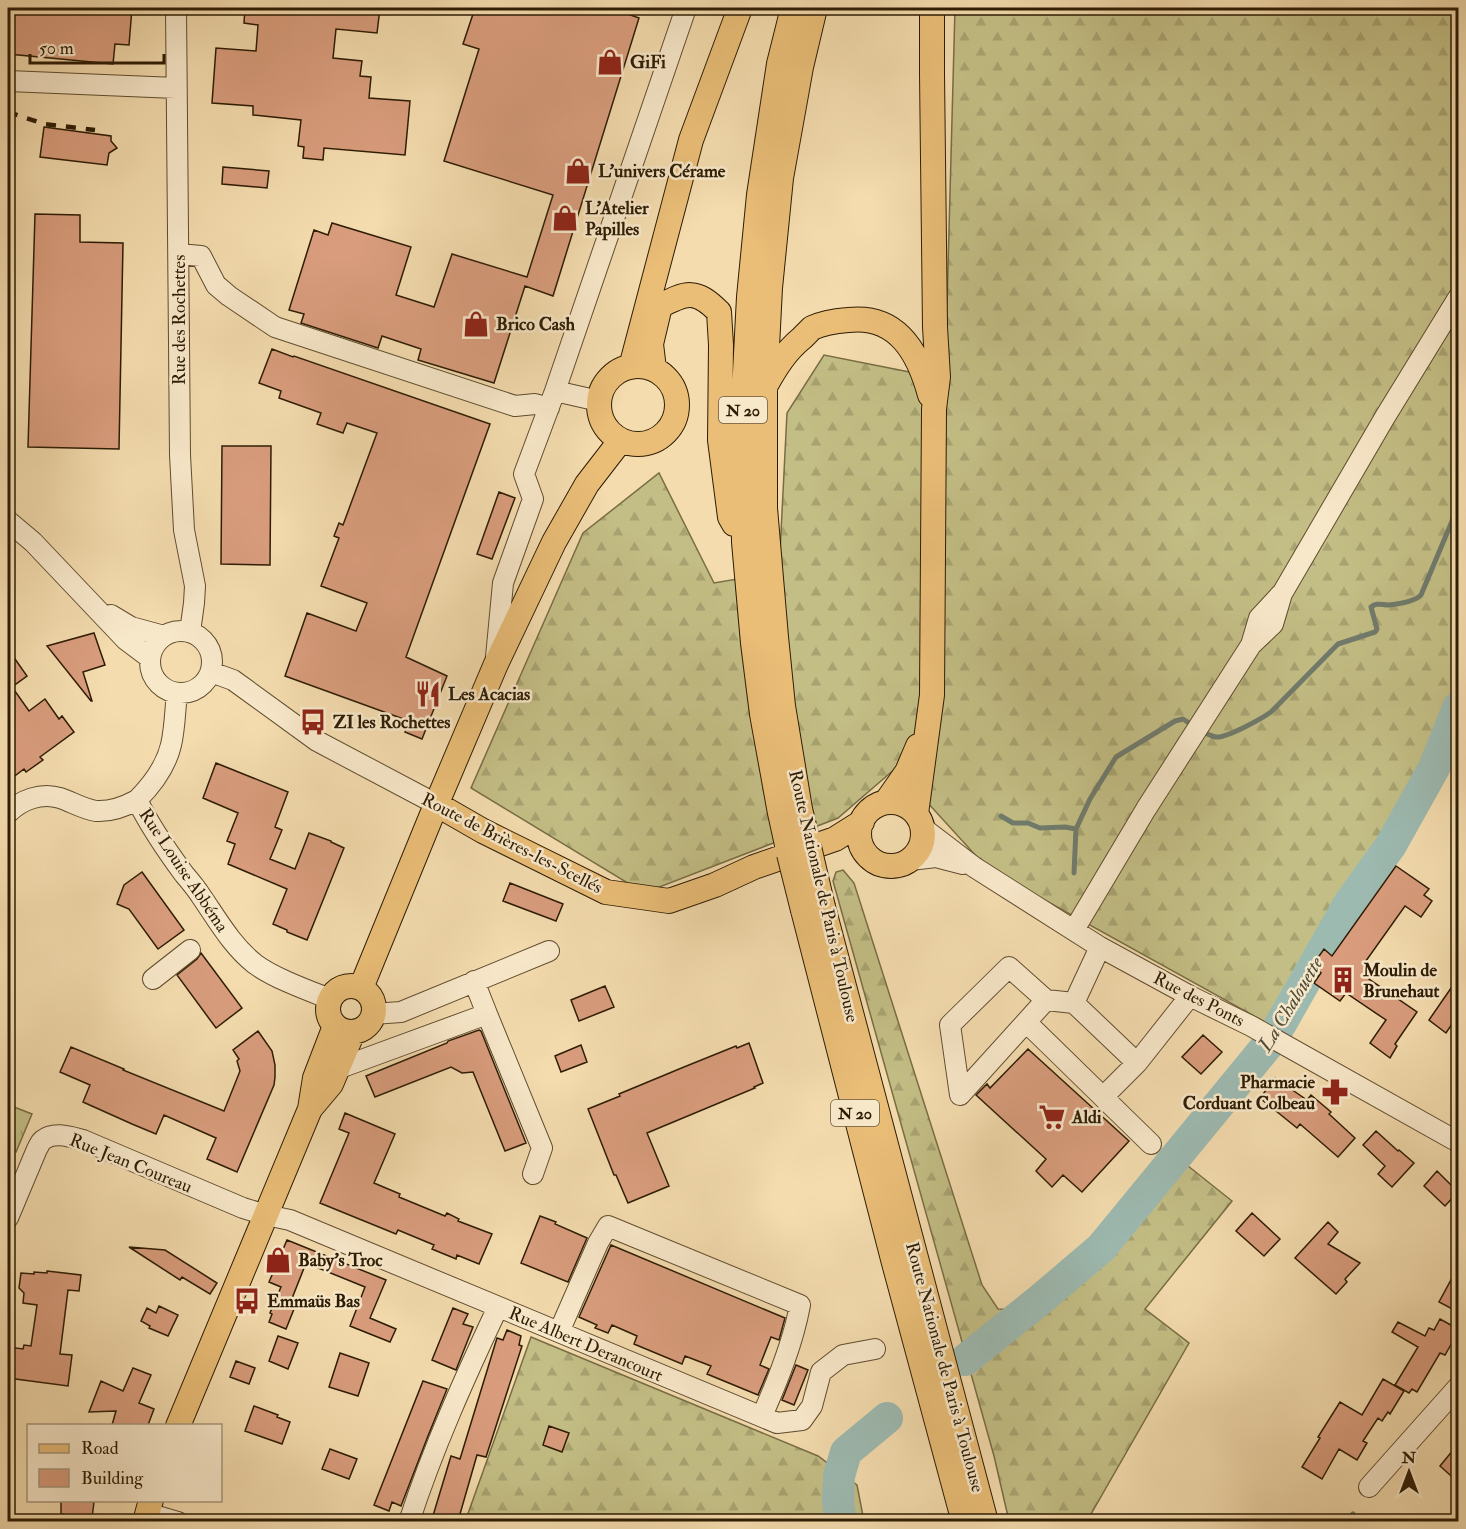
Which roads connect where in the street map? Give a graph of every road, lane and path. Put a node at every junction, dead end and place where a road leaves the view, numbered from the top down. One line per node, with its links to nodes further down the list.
1 (176, 8): 8 (street, Rue des Rochettes)
2 (686, 8): 14 (street)
3 (740, 8): 11 (main road)
4 (793, 8): 19 (main road, Route Nationale de Paris à Toulouse / N 20)
5 (815, 8): 13 (main road, Route Nationale de Paris à Toulouse / N 20)
6 (932, 8): 16 (main road)
7 (8, 81): 8 (street)
8 (176, 88): 9 (street, Rue des Rochettes)
9 (178, 254): 14 (street); 21 (street, Rue des Rochettes)
10 (1458, 298): 40 (street)
11 (631, 367): 12 (main road); 15 (main road)
12 (654, 369): 17 (main road); 19 (main road)
13 (765, 386): 16 (main road); 31 (main road, Route Nationale de Paris à Toulouse / N 20)
14 (552, 400): 15 (street); 24 (street)
15 (599, 401): 17 (main road)
16 (934, 409): 27 (main road)
17 (621, 440): 24 (main road)
18 (8, 521): 20 (street)
19 (744, 542): 31 (main road, Route Nationale de Paris à Toulouse / N 20)
20 (91, 602): 22 (street); 23 (street)
21 (190, 632): 22 (street); 25 (street)
22 (164, 636): 23 (street)
23 (150, 658): 26 (street)
24 (496, 664): 30 (main road)
25 (211, 672): 26 (street); 30 (street, Route de Brières-les-Scellés)
26 (177, 693): 28 (street, Rue Louise Abbéma)
27 (928, 721): 29 (main road); 33 (main road)
28 (137, 800): 32 (street); 48 (street, Rue Louise Abbéma)
29 (886, 802): 33 (main road); 34 (main road)
30 (436, 804): 35 (main road, Route de Brières-les-Scellés); 46 (main road)
31 (790, 811): 39 (main road, Route Nationale de Paris à Toulouse / N 20, bridge)
32 (8, 813)
33 (920, 821): 37 (main road); 38 (street, Rue des Ponts)
34 (862, 822): 35 (main road, Route de Brières-les-Scellés); 36 (main road)
35 (835, 839): 36 (main road)
36 (864, 849): 37 (main road)
37 (910, 860): 38 (street, Rue des Ponts)
38 (974, 867): 40 (street, Rue des Ponts)
39 (813, 908): 74 (main road, Route Nationale de Paris à Toulouse / N 20); 75 (main road, Route Nationale de Paris à Toulouse / N 20)
40 (1074, 930): 41 (street, Rue des Ponts)
41 (1100, 947): 47 (street, Rue des Ponts); 50 (street)
42 (190, 950): 44 (street)
43 (549, 951): 45 (street)
44 (153, 979)
45 (474, 981): 51 (street); 52 (street)
46 (361, 988): 48 (main road); 51 (main road)
47 (1190, 996): 55 (street); 59 (street, Rue des Ponts)
48 (330, 999): 54 (main road)
49 (1046, 1000): 50 (street); 53 (street); 53 (street)
50 (1074, 1003): 55 (street)
51 (373, 1014): 54 (main road)
52 (487, 1014): 56 (street); 61 (street)
53 (1026, 1022): 57 (street)
54 (344, 1029): 56 (main road); 58 (main road)
55 (1137, 1063): 57 (street)
56 (337, 1069): 58 (main road)
57 (1103, 1097): 60 (street)
58 (310, 1108): 62 (main road)
59 (1458, 1142)
60 (1151, 1144)
61 (533, 1174)
62 (266, 1215): 63 (street, Rue Jean Coureau); 64 (street, Rue Albert Derancourt); 69 (main road)
63 (8, 1218)
64 (498, 1307): 65 (street, Rue Albert Derancourt); 73 (street)
65 (559, 1332): 68 (street, Rue Albert Derancourt); 68 (street)
66 (875, 1349): 68 (street, Rue Albert Derancourt)
67 (1458, 1387): 70 (street)
68 (762, 1416)
69 (178, 1424)
70 (1369, 1487)
71 (148, 1512): 72 (street)
72 (178, 1521)
73 (409, 1521)
74 (964, 1521)
75 (986, 1521)

